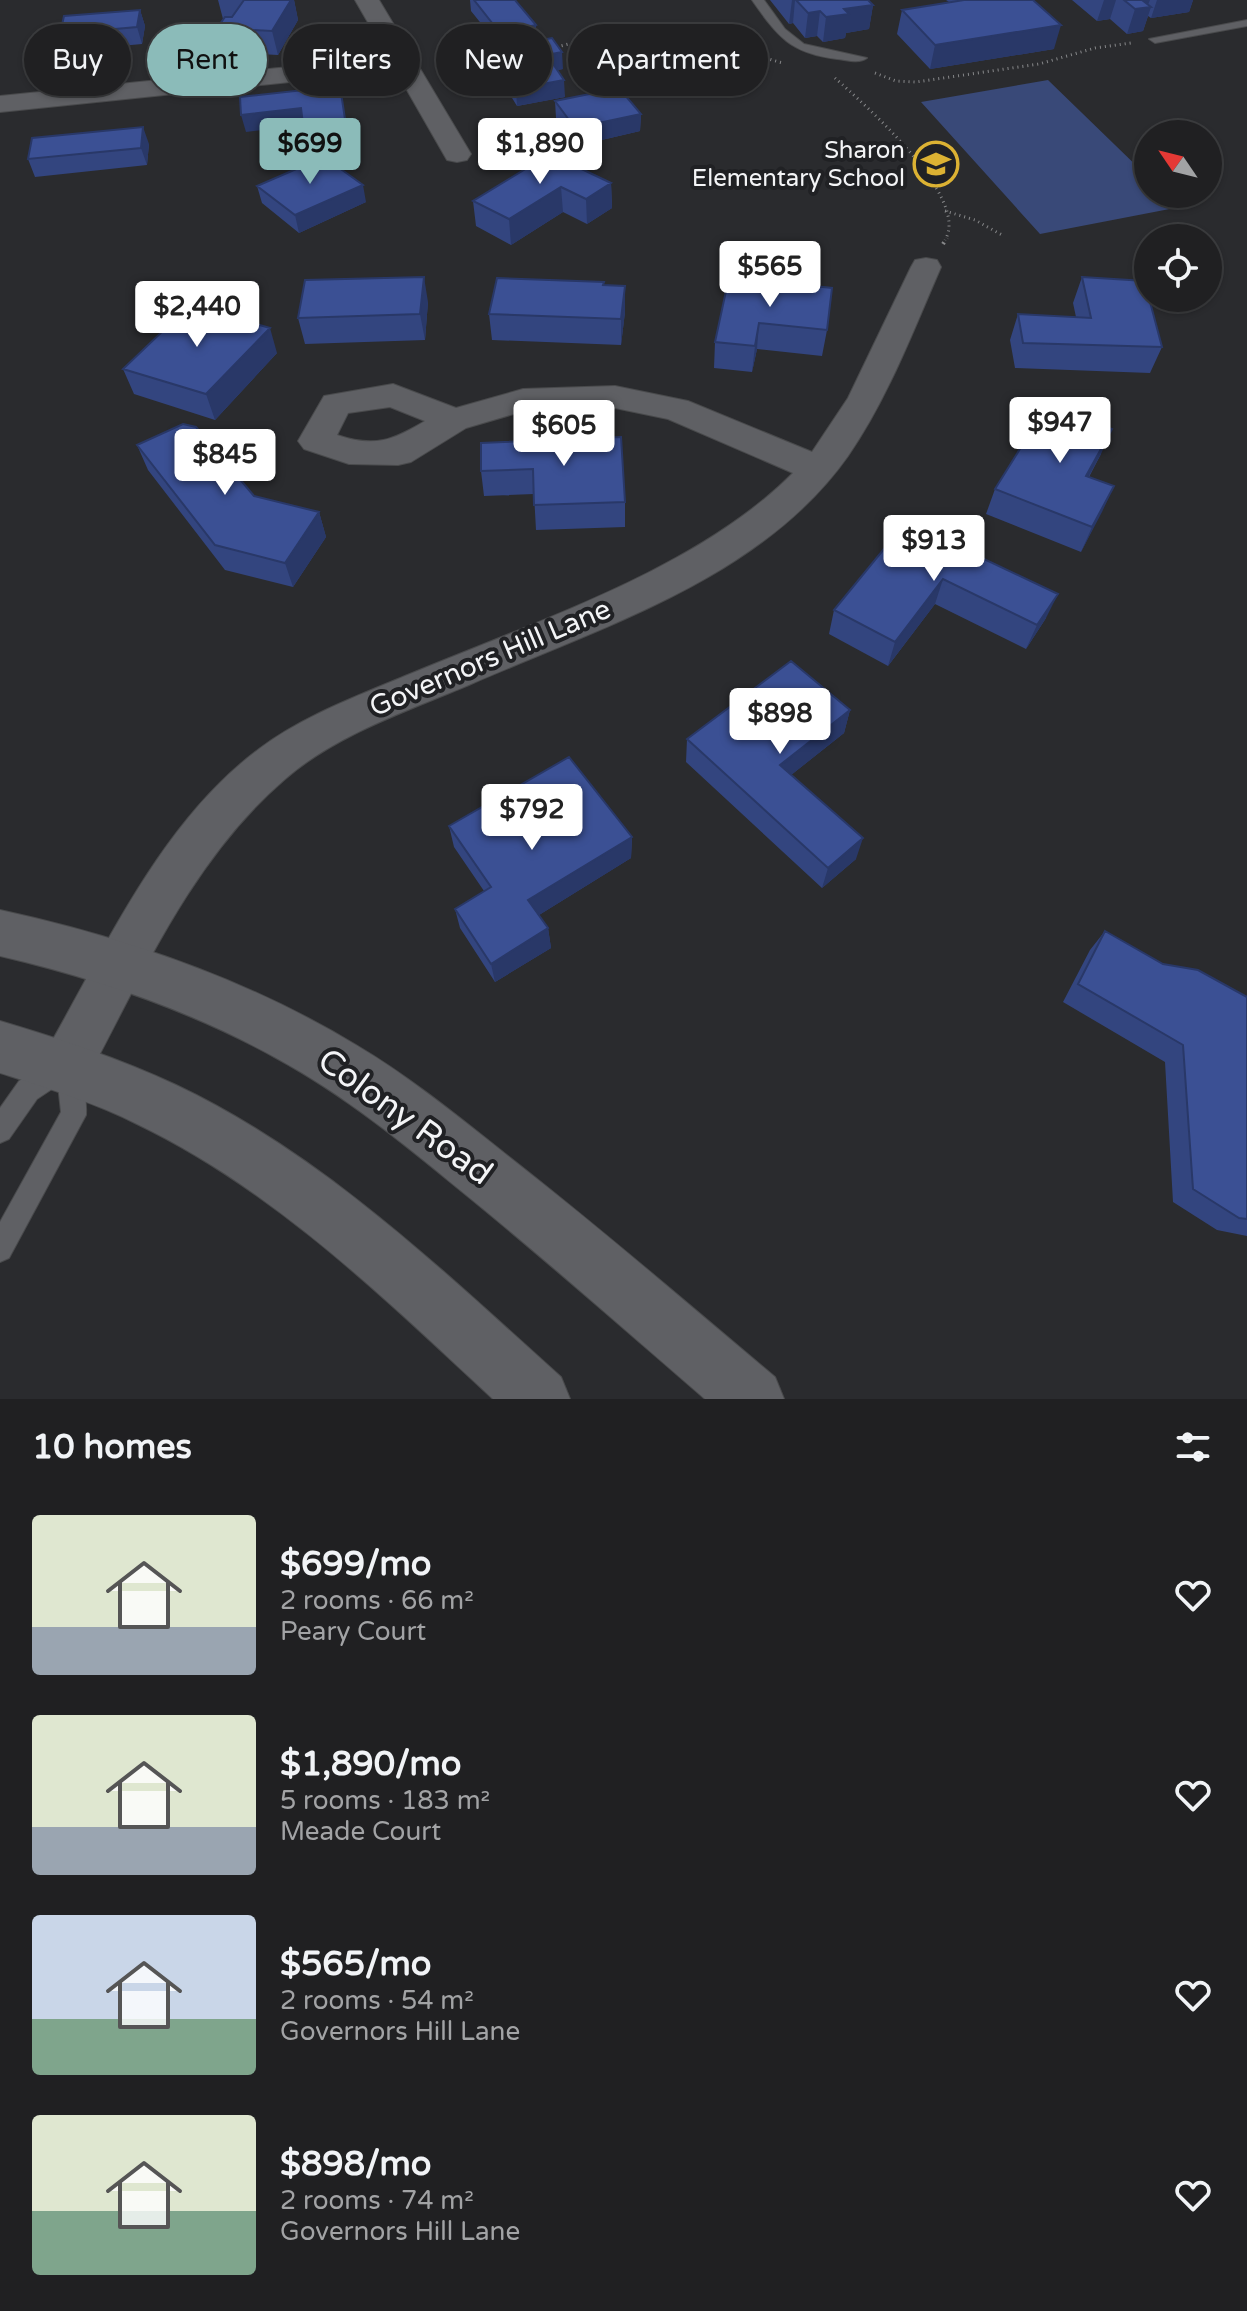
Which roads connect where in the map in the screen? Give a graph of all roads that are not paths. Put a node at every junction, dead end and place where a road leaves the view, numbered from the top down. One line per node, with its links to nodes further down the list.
1 (367, 0): 4 (street)
2 (758, 0): 6 (lane)
3 (1247, 23): 5 (lane)
4 (381, 24)
5 (1155, 39)
6 (861, 58)
7 (283, 79): 9 (street)
8 (420, 90): 10 (street)
9 (0, 104)
10 (457, 154)
11 (926, 267): 13 (street, Governors Hill Lane)
12 (454, 420): 13 (street)
13 (818, 469): 15 (street, Governors Hill Lane)
14 (0, 933): 15 (main road, Colony Road)
15 (123, 967): 17 (street, Governors Hill Lane); 21 (main road, Colony Road)
16 (0, 1047): 17 (main road)
17 (66, 1066): 18 (lane); 19 (lane); 20 (main road)
18 (0, 1130)
19 (0, 1249)
20 (539, 1399)
21 (753, 1399)

